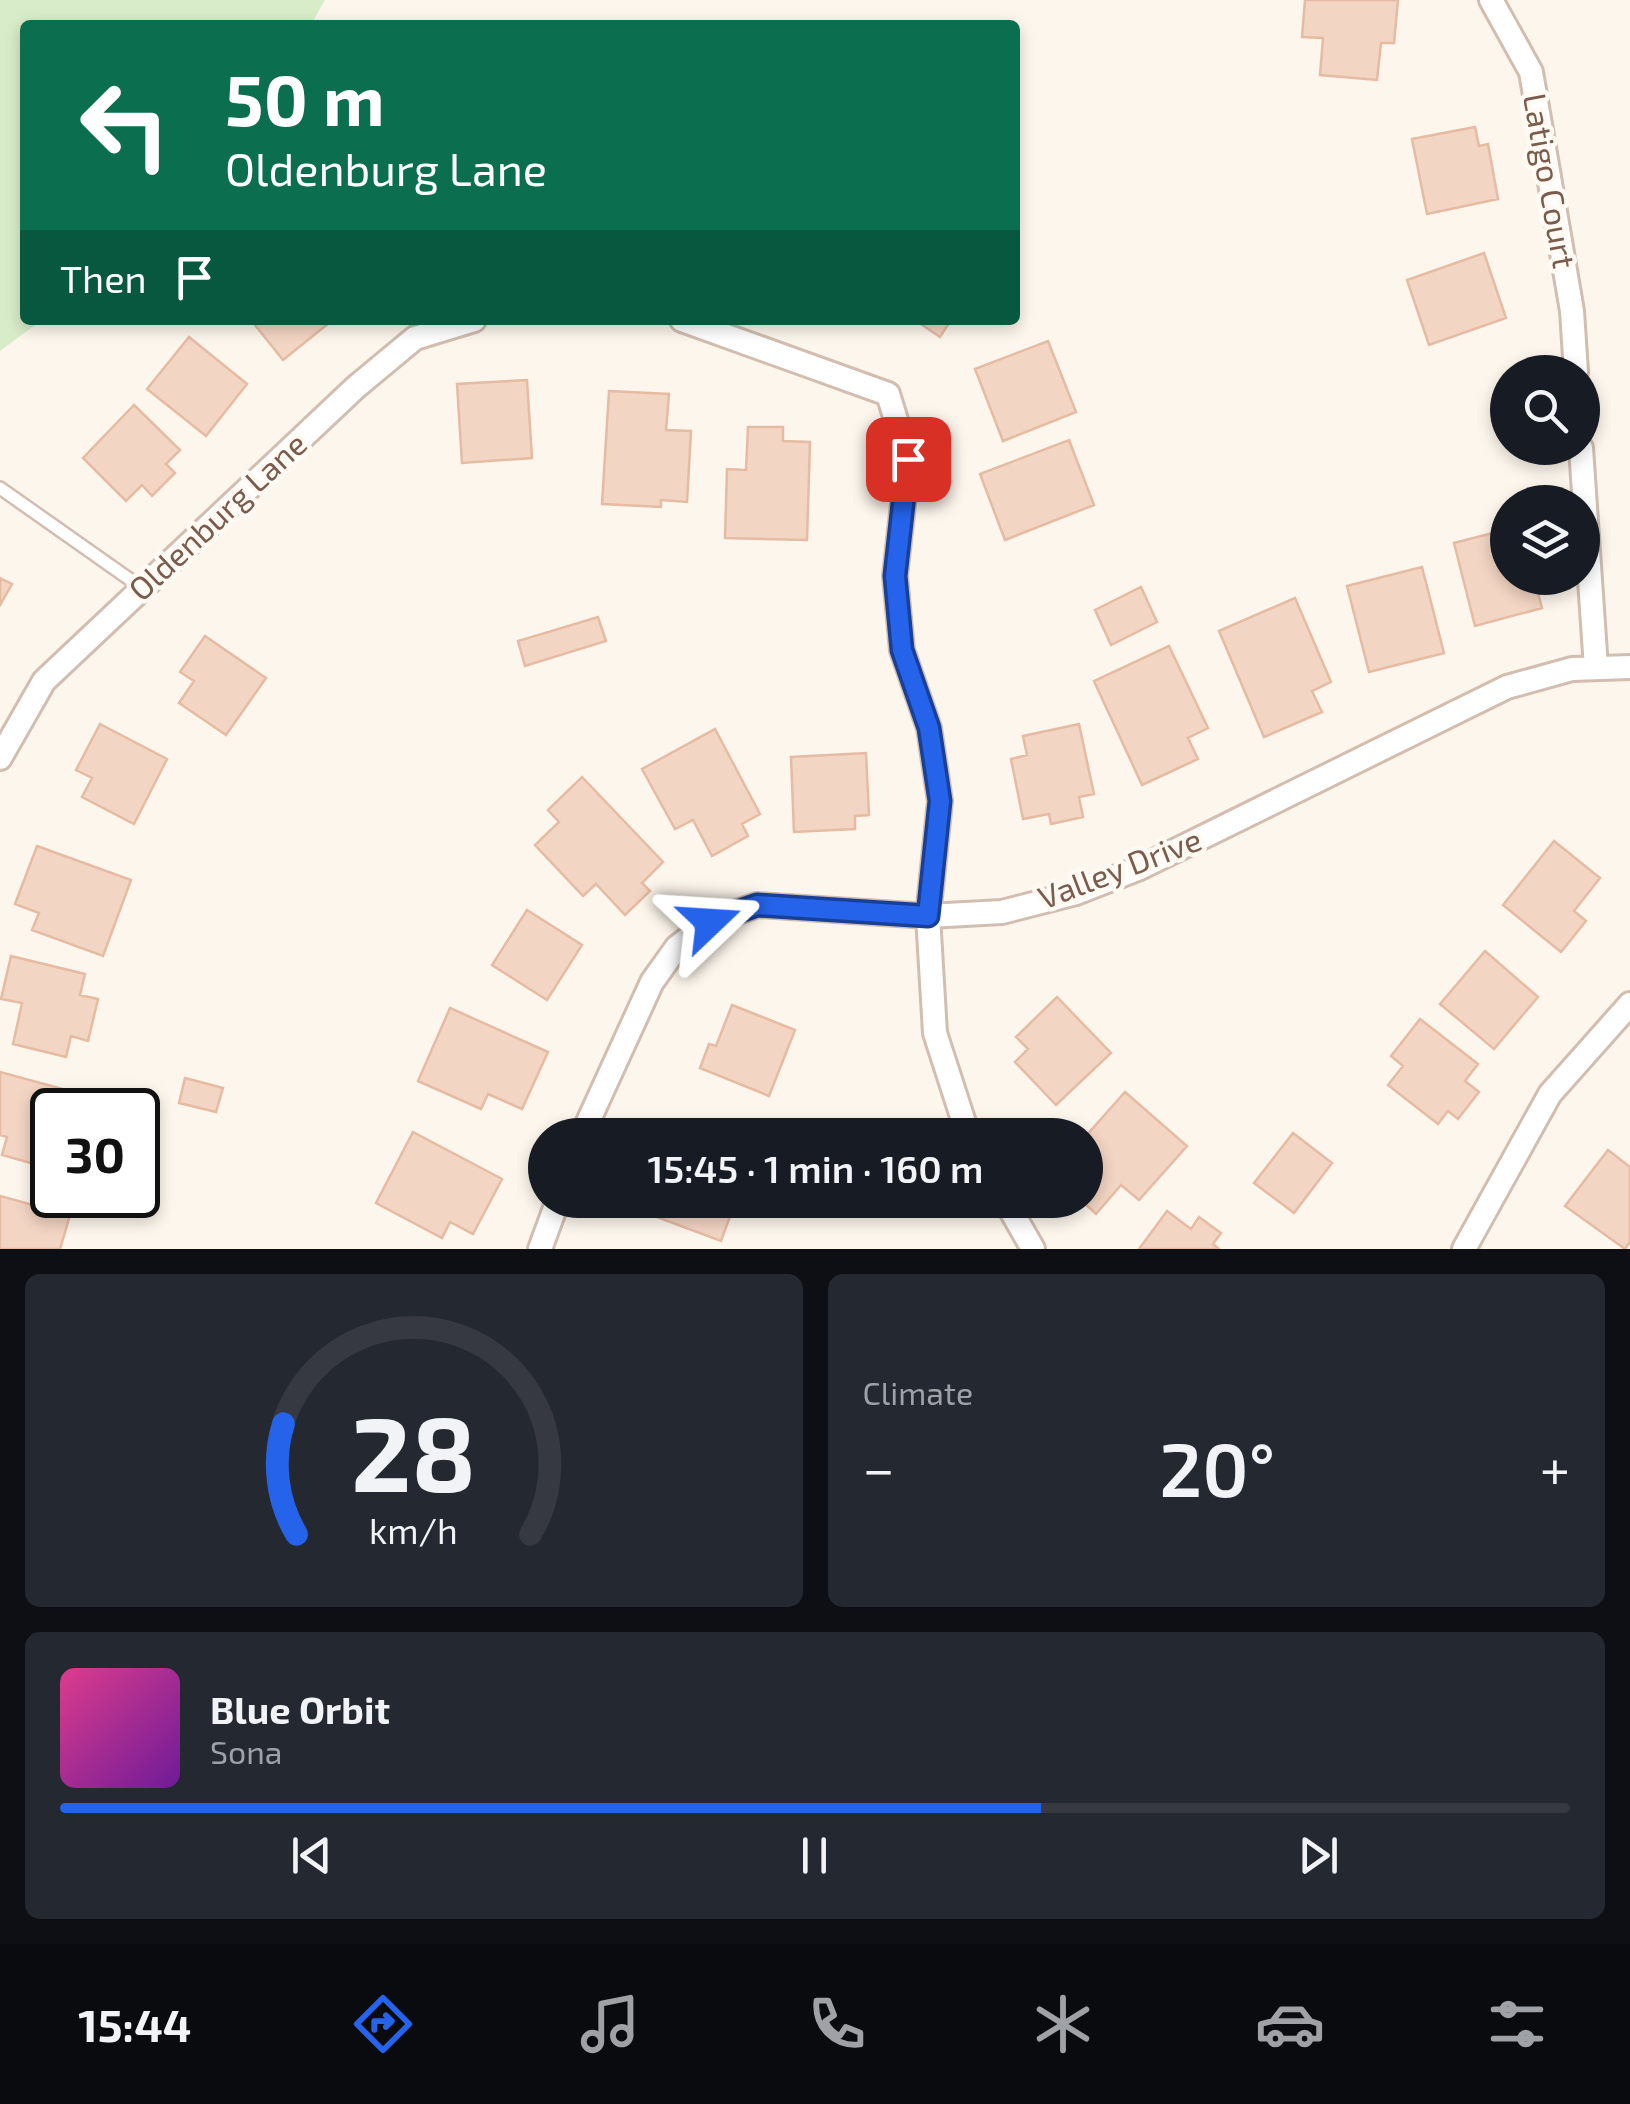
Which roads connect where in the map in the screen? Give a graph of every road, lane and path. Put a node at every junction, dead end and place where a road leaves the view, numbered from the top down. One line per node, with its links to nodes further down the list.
1 (1491, 0): 4 (street, Latigo Court)
2 (458, 325): 7 (street, Oldenburg Lane)
3 (696, 325): 11 (street)
4 (1575, 355)
5 (1582, 465): 9 (street)
6 (0, 488): 7 (lane)
7 (142, 588): 10 (street, Oldenburg Lane)
8 (1630, 667): 9 (street, Valley Drive)
9 (1596, 668): 11 (street, Valley Drive)
10 (0, 758)
11 (928, 916): 13 (street, Valley Drive); 14 (street)
12 (1630, 1004): 19 (street)
13 (590, 1118)
14 (963, 1118)
15 (551, 1218): 17 (street)
16 (1015, 1218): 18 (street)
17 (540, 1249)
18 (1033, 1249)
19 (1464, 1249)

